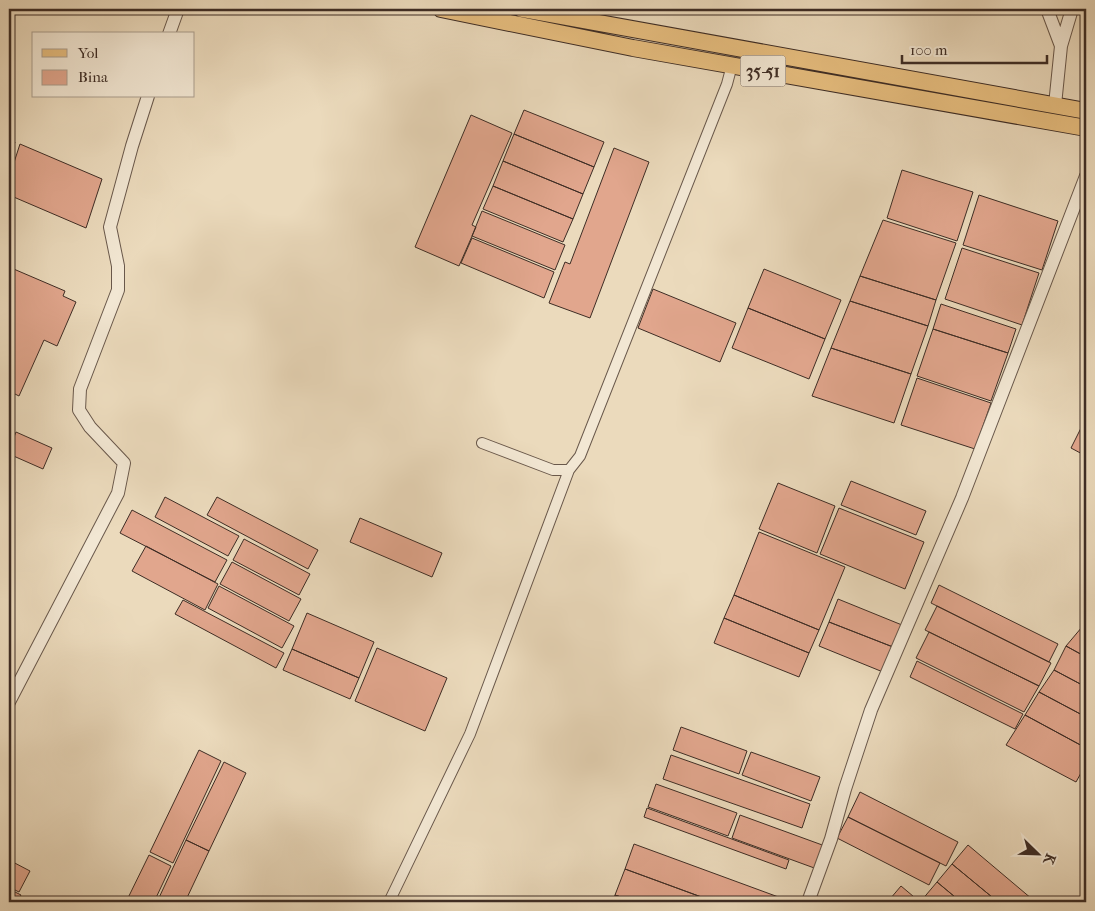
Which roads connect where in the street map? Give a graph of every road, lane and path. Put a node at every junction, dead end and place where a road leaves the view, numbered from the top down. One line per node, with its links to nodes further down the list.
1 (178, 9): 6 (street)
2 (440, 9): 8 (main road, 35-51)
3 (522, 9): 10 (main road, 35-51)
4 (1048, 9): 7 (street)
5 (1072, 9): 7 (street)
6 (170, 32)
7 (1061, 46): 10 (street)
8 (732, 65): 12 (main road, 35-51); 15 (street)
9 (147, 98): 16 (street)
10 (1055, 105): 11 (main road, 35-51)
11 (1086, 111)
12 (1086, 128)
13 (1086, 176): 18 (street)
14 (482, 443): 15 (street)
15 (569, 470): 17 (street)
16 (9, 702)
17 (389, 902)
18 (808, 902)

